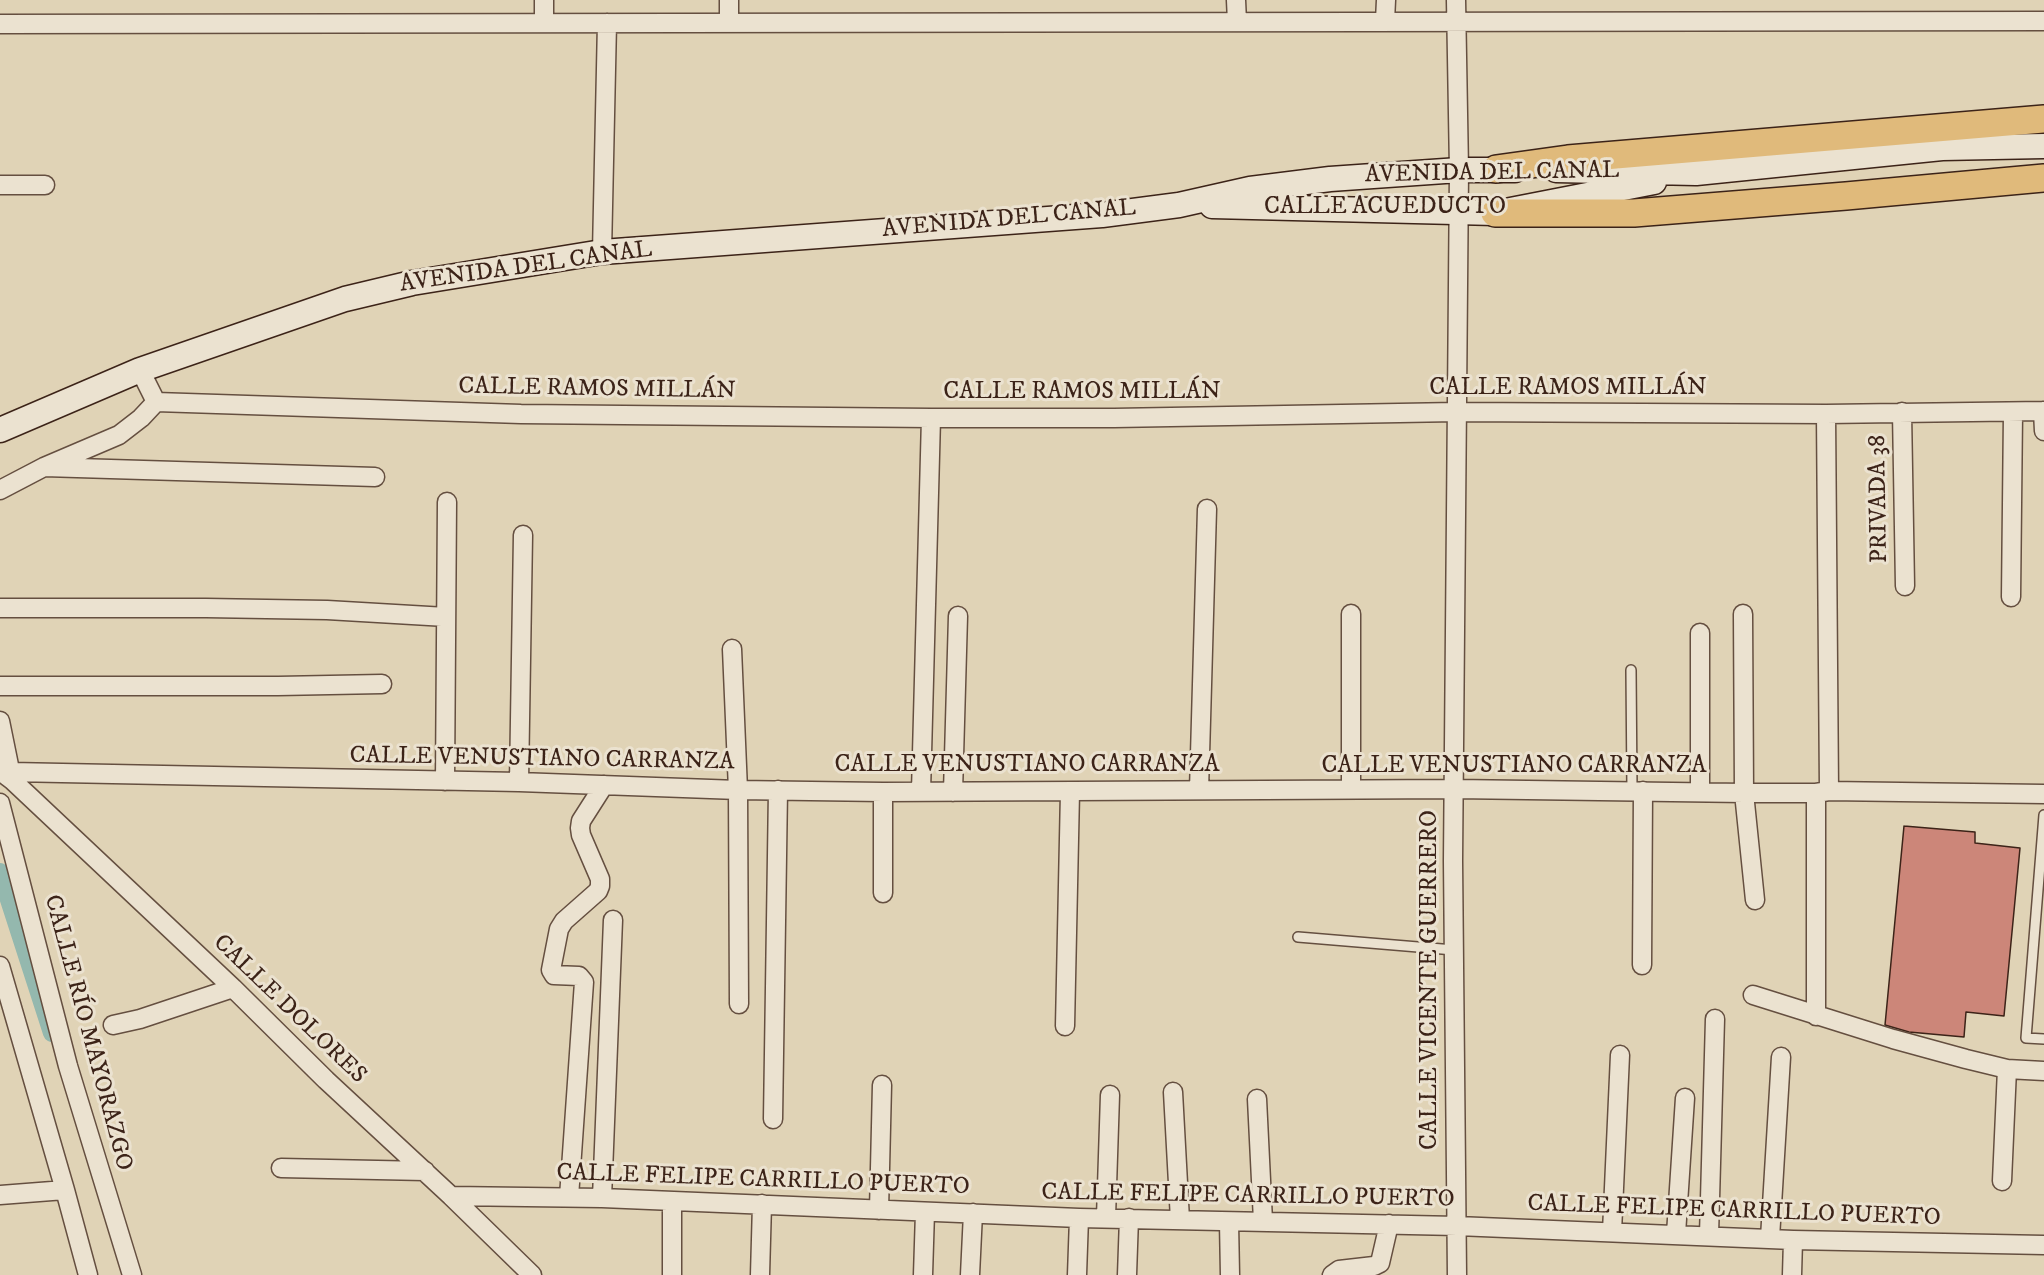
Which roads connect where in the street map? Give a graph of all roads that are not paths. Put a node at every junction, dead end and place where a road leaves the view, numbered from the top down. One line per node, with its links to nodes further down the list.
1 (544, 0): 12 (street)
2 (729, 0): 10 (street)
3 (1236, 0): 11 (street)
4 (1386, 0): 6 (street)
5 (1456, 0): 7 (street, CALLE VICENTE GUERRERO)
6 (1385, 21): 7 (street); 11 (street)
7 (1456, 21): 8 (street); 17 (street, CALLE VICENTE GUERRERO)
8 (2044, 21)
9 (607, 22): 10 (street); 12 (street); 25 (street)
10 (729, 22): 11 (street)
11 (1237, 22)
12 (543, 23): 13 (street)
13 (0, 24)
14 (2044, 119): 16 (main road)
15 (2044, 146): 18 (main road, AVENIDA DEL CANAL)
16 (1496, 169): 17 (main road, AVENIDA DEL CANAL); 18 (main road, AVENIDA DEL CANAL)
17 (1459, 170): 22 (main road, AVENIDA DEL CANAL); 23 (street, CALLE VICENTE GUERRERO)
18 (1699, 172): 24 (main road, CALLE ACUEDUCTO)
19 (2044, 178): 24 (main road)
20 (0, 185): 21 (street)
21 (45, 185)
22 (1179, 205): 23 (main road, CALLE ACUEDUCTO); 25 (main road, AVENIDA DEL CANAL)
23 (1458, 213): 24 (main road, CALLE ACUEDUCTO); 29 (street, CALLE VICENTE GUERRERO)
24 (1495, 213)
25 (602, 252): 26 (main road, AVENIDA DEL CANAL)
26 (140, 370): 27 (street); 34 (main road, AVENIDA DEL CANAL)
27 (156, 402): 33 (street, CALLE RAMOS MILLÁN); 36 (street)
28 (2044, 411): 31 (street, CALLE RAMOS MILLÁN); 35 (street)
29 (1456, 412): 32 (street, CALLE RAMOS MILLÁN); 33 (street, CALLE RAMOS MILLÁN); 60 (street, CALLE VICENTE GUERRERO)
30 (1902, 412): 31 (street, CALLE RAMOS MILLÁN); 32 (street, CALLE RAMOS MILLÁN); 42 (street, PRIVADA 38)
31 (2013, 413): 43 (street)
32 (1826, 414): 70 (street)
33 (931, 418): 64 (street)
34 (0, 430)
35 (2044, 431)
36 (44, 467): 37 (street); 38 (street)
37 (375, 477)
38 (0, 490)
39 (447, 502): 48 (street)
40 (1207, 509): 63 (street)
41 (523, 535): 57 (street)
42 (1905, 586)
43 (2011, 597)
44 (0, 608): 48 (street)
45 (1351, 614): 59 (street)
46 (1743, 614): 71 (street)
47 (958, 616): 68 (street)
48 (446, 617): 56 (street)
49 (1700, 633): 66 (street)
50 (732, 649): 61 (street)
51 (1631, 670): 65 (lane)
52 (382, 684): 53 (street)
53 (0, 686)
54 (0, 721): 55 (street)
55 (8, 774): 56 (street, CALLE VENUSTIANO CARRANZA); 83 (street, CALLE DOLORES)
56 (445, 782): 57 (street, CALLE VENUSTIANO CARRANZA)
57 (519, 782): 58 (street, CALLE VENUSTIANO CARRANZA)
58 (604, 785): 61 (street, CALLE VENUSTIANO CARRANZA); 107 (street)
59 (1351, 789): 60 (street, CALLE VENUSTIANO CARRANZA); 63 (street, CALLE VENUSTIANO CARRANZA)
60 (1455, 789): 65 (street, CALLE VENUSTIANO CARRANZA); 80 (street, CALLE VICENTE GUERRERO)
61 (738, 790): 62 (street, CALLE VENUSTIANO CARRANZA); 85 (street)
62 (778, 790): 67 (street, CALLE VENUSTIANO CARRANZA); 100 (street)
63 (1199, 790): 69 (street, CALLE VENUSTIANO CARRANZA)
64 (921, 791): 67 (street, CALLE VENUSTIANO CARRANZA); 68 (street, CALLE VENUSTIANO CARRANZA)
65 (1637, 791): 66 (street, CALLE VENUSTIANO CARRANZA); 81 (street)
66 (1700, 791): 71 (street, CALLE VENUSTIANO CARRANZA)
67 (883, 792): 75 (street)
68 (953, 792): 69 (street, CALLE VENUSTIANO CARRANZA)
69 (1070, 792): 89 (street)
70 (1823, 792): 71 (street, CALLE VENUSTIANO CARRANZA); 72 (street, CALLE VENUSTIANO CARRANZA); 86 (street)
71 (1744, 793): 76 (street)
72 (2044, 794)
73 (0, 803): 129 (street, CALLE RÍO MAYORAZGO)
74 (2044, 814): 77 (lane)
75 (883, 893)
76 (1755, 900)
77 (2040, 914): 90 (lane)
78 (613, 920): 108 (street)
79 (1298, 937): 80 (lane)
80 (1454, 950): 121 (street, CALLE VICENTE GUERRERO)
81 (1642, 965)
82 (0, 966): 104 (street)
83 (232, 988): 88 (street); 102 (street, CALLE DOLORES)
84 (1753, 995): 86 (street)
85 (739, 1004)
86 (1816, 1016): 93 (street)
87 (1714, 1019): 124 (street)
88 (113, 1025)
89 (1065, 1026)
90 (2044, 1039)
91 (1620, 1055): 122 (street)
92 (1781, 1057): 125 (street)
93 (2007, 1069): 94 (street); 103 (street)
94 (2044, 1071)
95 (882, 1085): 111 (street)
96 (1173, 1092): 117 (street)
97 (1110, 1095): 114 (street)
98 (1685, 1098): 123 (street)
99 (1257, 1099): 118 (street)
100 (773, 1119)
101 (281, 1168): 102 (street)
102 (425, 1171): 106 (street, CALLE DOLORES)
103 (2002, 1181)
104 (65, 1190): 105 (street); 128 (street)
105 (0, 1195)
106 (451, 1196): 107 (street, CALLE FELIPE CARRILLO PUERTO); 130 (street, CALLE DOLORES)
107 (569, 1197): 108 (street, CALLE FELIPE CARRILLO PUERTO)
108 (602, 1198): 109 (street, CALLE FELIPE CARRILLO PUERTO)
109 (672, 1201): 110 (street, CALLE FELIPE CARRILLO PUERTO); 131 (street)
110 (762, 1204): 111 (street, CALLE FELIPE CARRILLO PUERTO); 132 (street)
111 (879, 1210): 112 (street, CALLE FELIPE CARRILLO PUERTO)
112 (925, 1212): 113 (street, CALLE FELIPE CARRILLO PUERTO); 133 (street)
113 (972, 1213): 115 (street, CALLE FELIPE CARRILLO PUERTO); 134 (street)
114 (1106, 1217): 115 (street, CALLE FELIPE CARRILLO PUERTO); 116 (street, CALLE FELIPE CARRILLO PUERTO)
115 (1079, 1218): 135 (street)
116 (1129, 1218): 117 (street, CALLE FELIPE CARRILLO PUERTO); 136 (street)
117 (1180, 1220): 119 (street, CALLE FELIPE CARRILLO PUERTO)
118 (1263, 1221): 119 (street, CALLE FELIPE CARRILLO PUERTO); 120 (street, CALLE FELIPE CARRILLO PUERTO)
119 (1229, 1222): 137 (street)
120 (1389, 1224): 121 (street, CALLE FELIPE CARRILLO PUERTO); 138 (street)
121 (1457, 1226): 122 (street, CALLE FELIPE CARRILLO PUERTO); 139 (street, CALLE VICENTE GUERRERO)
122 (1612, 1232): 123 (street, CALLE FELIPE CARRILLO PUERTO)
123 (1676, 1234): 124 (street, CALLE FELIPE CARRILLO PUERTO)
124 (1709, 1235): 125 (street, CALLE FELIPE CARRILLO PUERTO)
125 (1770, 1239): 126 (street, CALLE FELIPE CARRILLO PUERTO)
126 (1793, 1240): 127 (street, CALLE FELIPE CARRILLO PUERTO); 140 (street)
127 (2044, 1245)
128 (88, 1275)
129 (132, 1275)
130 (532, 1275)
131 (672, 1275)
132 (760, 1275)
133 (923, 1275)
134 (970, 1275)
135 (1077, 1275)
136 (1127, 1275)
137 (1230, 1275)
138 (1332, 1275)
139 (1456, 1275)
140 (1792, 1275)

